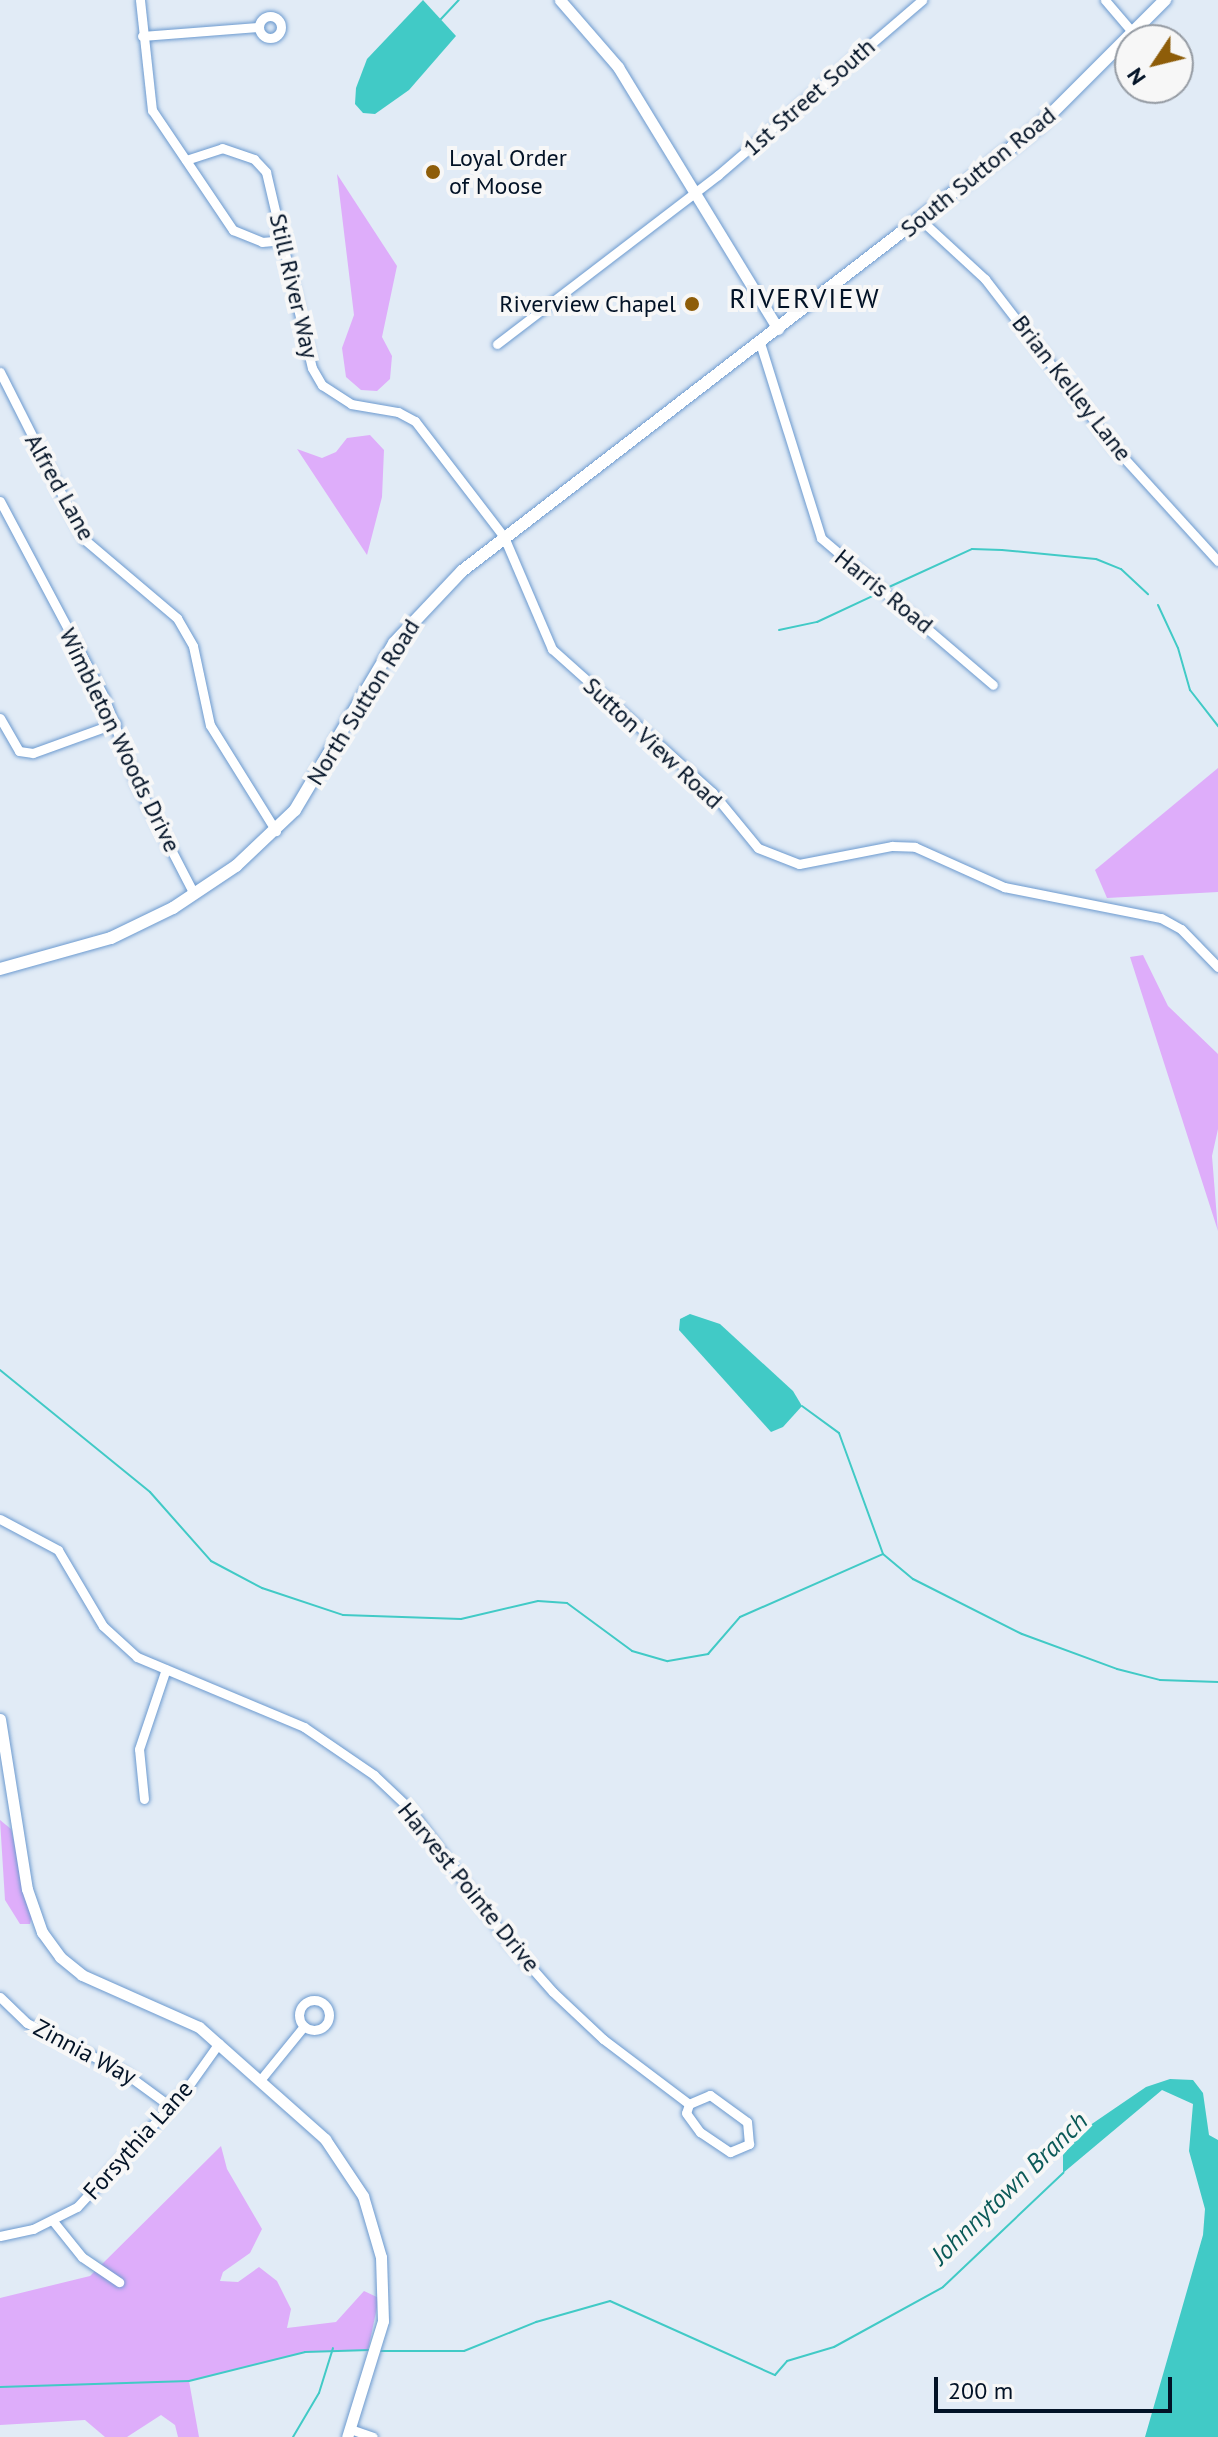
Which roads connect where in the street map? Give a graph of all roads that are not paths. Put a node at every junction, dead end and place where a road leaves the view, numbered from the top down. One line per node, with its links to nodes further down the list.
1 (140, 0): 9 (street)
2 (560, 0): 12 (street)
3 (922, 0): 12 (street, 1st Street South)
4 (1105, 0): 6 (street)
5 (1165, 0): 7 (main road, South Sutton Road)
6 (1125, 24)
7 (1143, 24)
8 (258, 27): 9 (street)
9 (142, 36): 11 (street)
10 (1114, 53): 13 (main road, South Sutton Road)
11 (186, 160): 14 (street); 14 (street, Still River Way)
12 (695, 193): 15 (street); 17 (street, 1st Street South)
13 (921, 220): 15 (main road, South Sutton Road); 21 (street, Brian Kelley Lane)
14 (284, 240): 20 (street, Still River Way)
15 (778, 329): 16 (main road, North Sutton Road)
16 (760, 343): 20 (main road, North Sutton Road); 22 (street, Harris Road)
17 (497, 344)
18 (0, 372): 25 (street, Alfred Lane)
19 (0, 501): 24 (street, Wimbleton Woods Drive)
20 (504, 537): 25 (main road, North Sutton Road); 27 (street, Sutton View Road)
21 (1218, 561)
22 (993, 685)
23 (0, 718): 24 (street)
24 (116, 723): 26 (street, Wimbleton Woods Drive)
25 (276, 831): 26 (main road, North Sutton Road)
26 (194, 894): 28 (main road, North Sutton Road)
27 (1218, 967)
28 (0, 969)
29 (0, 1519): 30 (street, Harvest Pointe Drive)
30 (13, 1525): 31 (street); 32 (street, Harvest Pointe Drive)
31 (0, 1530)
32 (166, 1669): 34 (street); 39 (street, Harvest Pointe Drive)
33 (0, 1719): 37 (street)
34 (144, 1799)
35 (0, 1997): 40 (street, Zinnia Way)
36 (304, 2026): 38 (street)
37 (219, 2043): 38 (street); 40 (street, Forsythia Lane)
38 (261, 2079): 44 (street)
39 (689, 2104): 39 (street, Harvest Pointe Drive)
40 (170, 2106): 41 (street, Forsythia Lane)
41 (53, 2221): 42 (street, Forsythia Lane); 43 (street)
42 (0, 2236)
43 (119, 2282)
44 (349, 2433): 45 (street)
45 (373, 2437)

